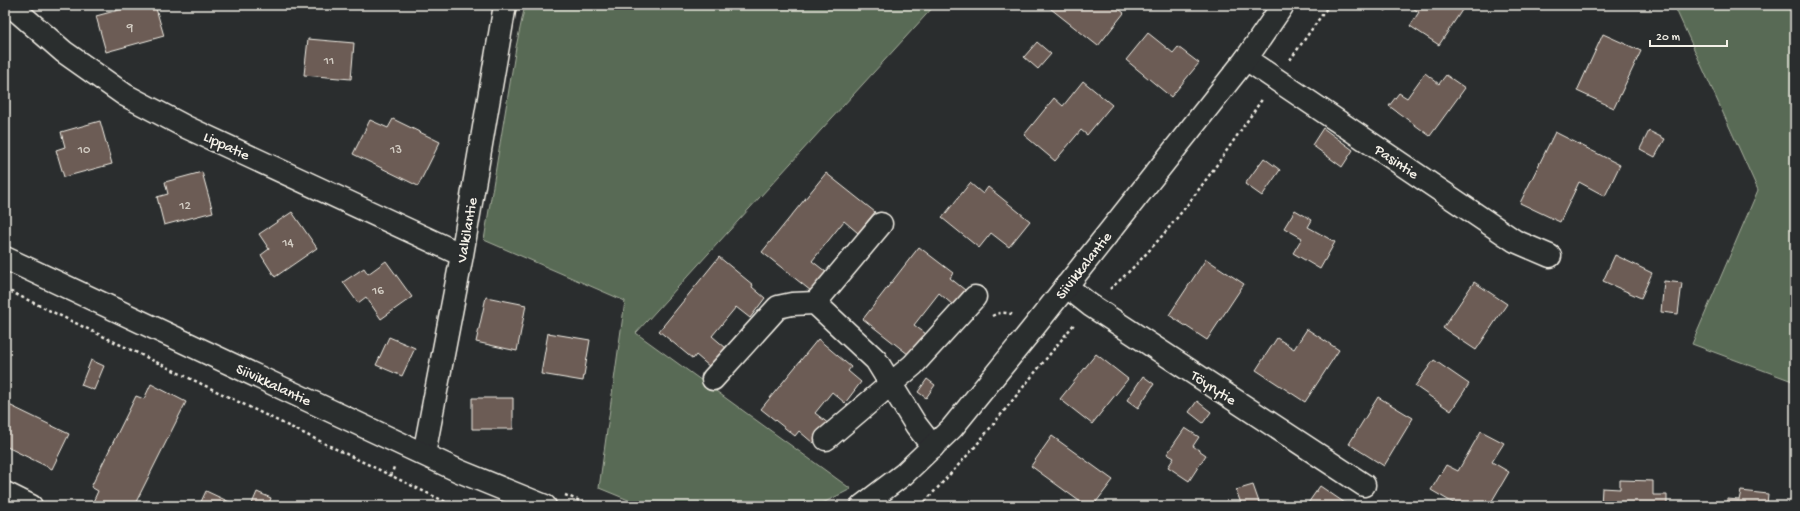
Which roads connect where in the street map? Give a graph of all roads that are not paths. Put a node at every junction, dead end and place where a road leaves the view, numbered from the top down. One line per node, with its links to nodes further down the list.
1 (10, 5): 6 (street, Lippatie)
2 (505, 5): 6 (street, Valkilantie)
3 (1284, 5): 4 (street, Siivikkalantie)
4 (1246, 59): 7 (street, Pasintie); 9 (street, Siivikkalantie)
5 (881, 224): 11 (street)
6 (462, 255): 16 (street, Valkilantie)
7 (1550, 256)
8 (5, 258): 16 (street, Siivikkalantie)
9 (1066, 286): 15 (street, Siivikkalantie); 17 (street, Töyrytie)
10 (975, 297): 13 (street)
11 (815, 303): 12 (street); 13 (street)
12 (713, 379)
13 (890, 385): 14 (street); 15 (street)
14 (826, 439)
15 (933, 447): 21 (street, Siivikkalantie)
16 (424, 454): 20 (street, Siivikkalantie)
17 (1364, 485)
18 (5, 493): 19 (street)
19 (32, 506)
20 (545, 506)
21 (862, 506)

